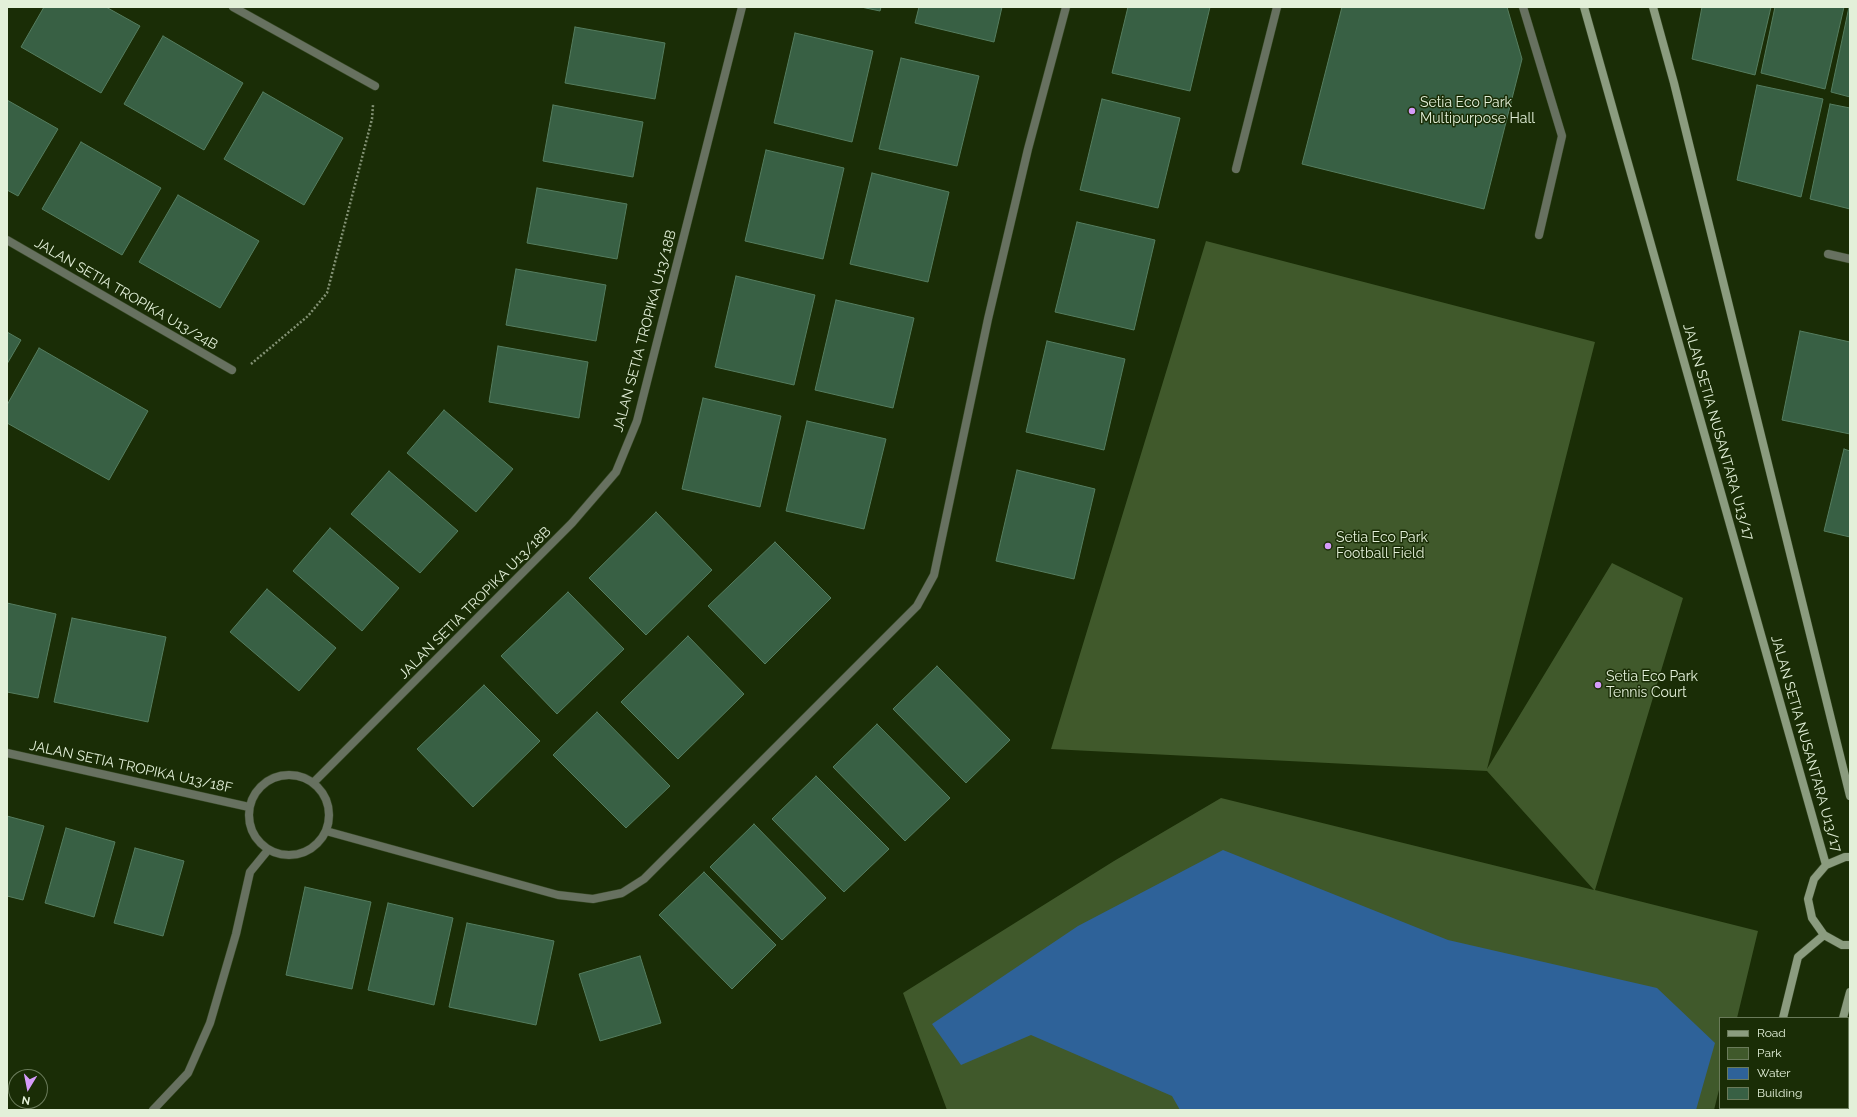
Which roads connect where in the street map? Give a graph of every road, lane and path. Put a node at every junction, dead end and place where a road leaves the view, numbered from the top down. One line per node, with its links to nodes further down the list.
1 (233, 7): 8 (street)
2 (742, 7): 16 (street, JALAN SETIA TROPIKA U13/18B)
3 (1066, 7): 19 (street)
4 (1277, 7): 9 (street)
5 (1523, 7): 10 (street)
6 (1584, 7): 22 (main road, JALAN SETIA NUSANTARA U13/17)
7 (1653, 7): 17 (main road, JALAN SETIA NUSANTARA U13/17)
8 (375, 86): 14 (path)
9 (1236, 168)
10 (1539, 235)
11 (7, 240): 14 (street, JALAN SETIA TROPIKA U13/24B)
12 (1828, 254): 13 (street)
13 (1850, 259)
14 (232, 370)
15 (7, 753): 18 (street, JALAN SETIA TROPIKA U13/18F)
16 (312, 784): 18 (street); 19 (street)
17 (1850, 796)
18 (250, 807): 20 (street)
19 (326, 831): 20 (street)
20 (268, 850): 28 (street)
21 (1850, 857): 22 (main road)
22 (1826, 865): 23 (main road)
23 (1824, 935): 24 (main road); 26 (main road)
24 (1850, 945)
25 (1850, 992): 27 (main road)
26 (1783, 1017)
27 (1843, 1017)
28 (153, 1110)

